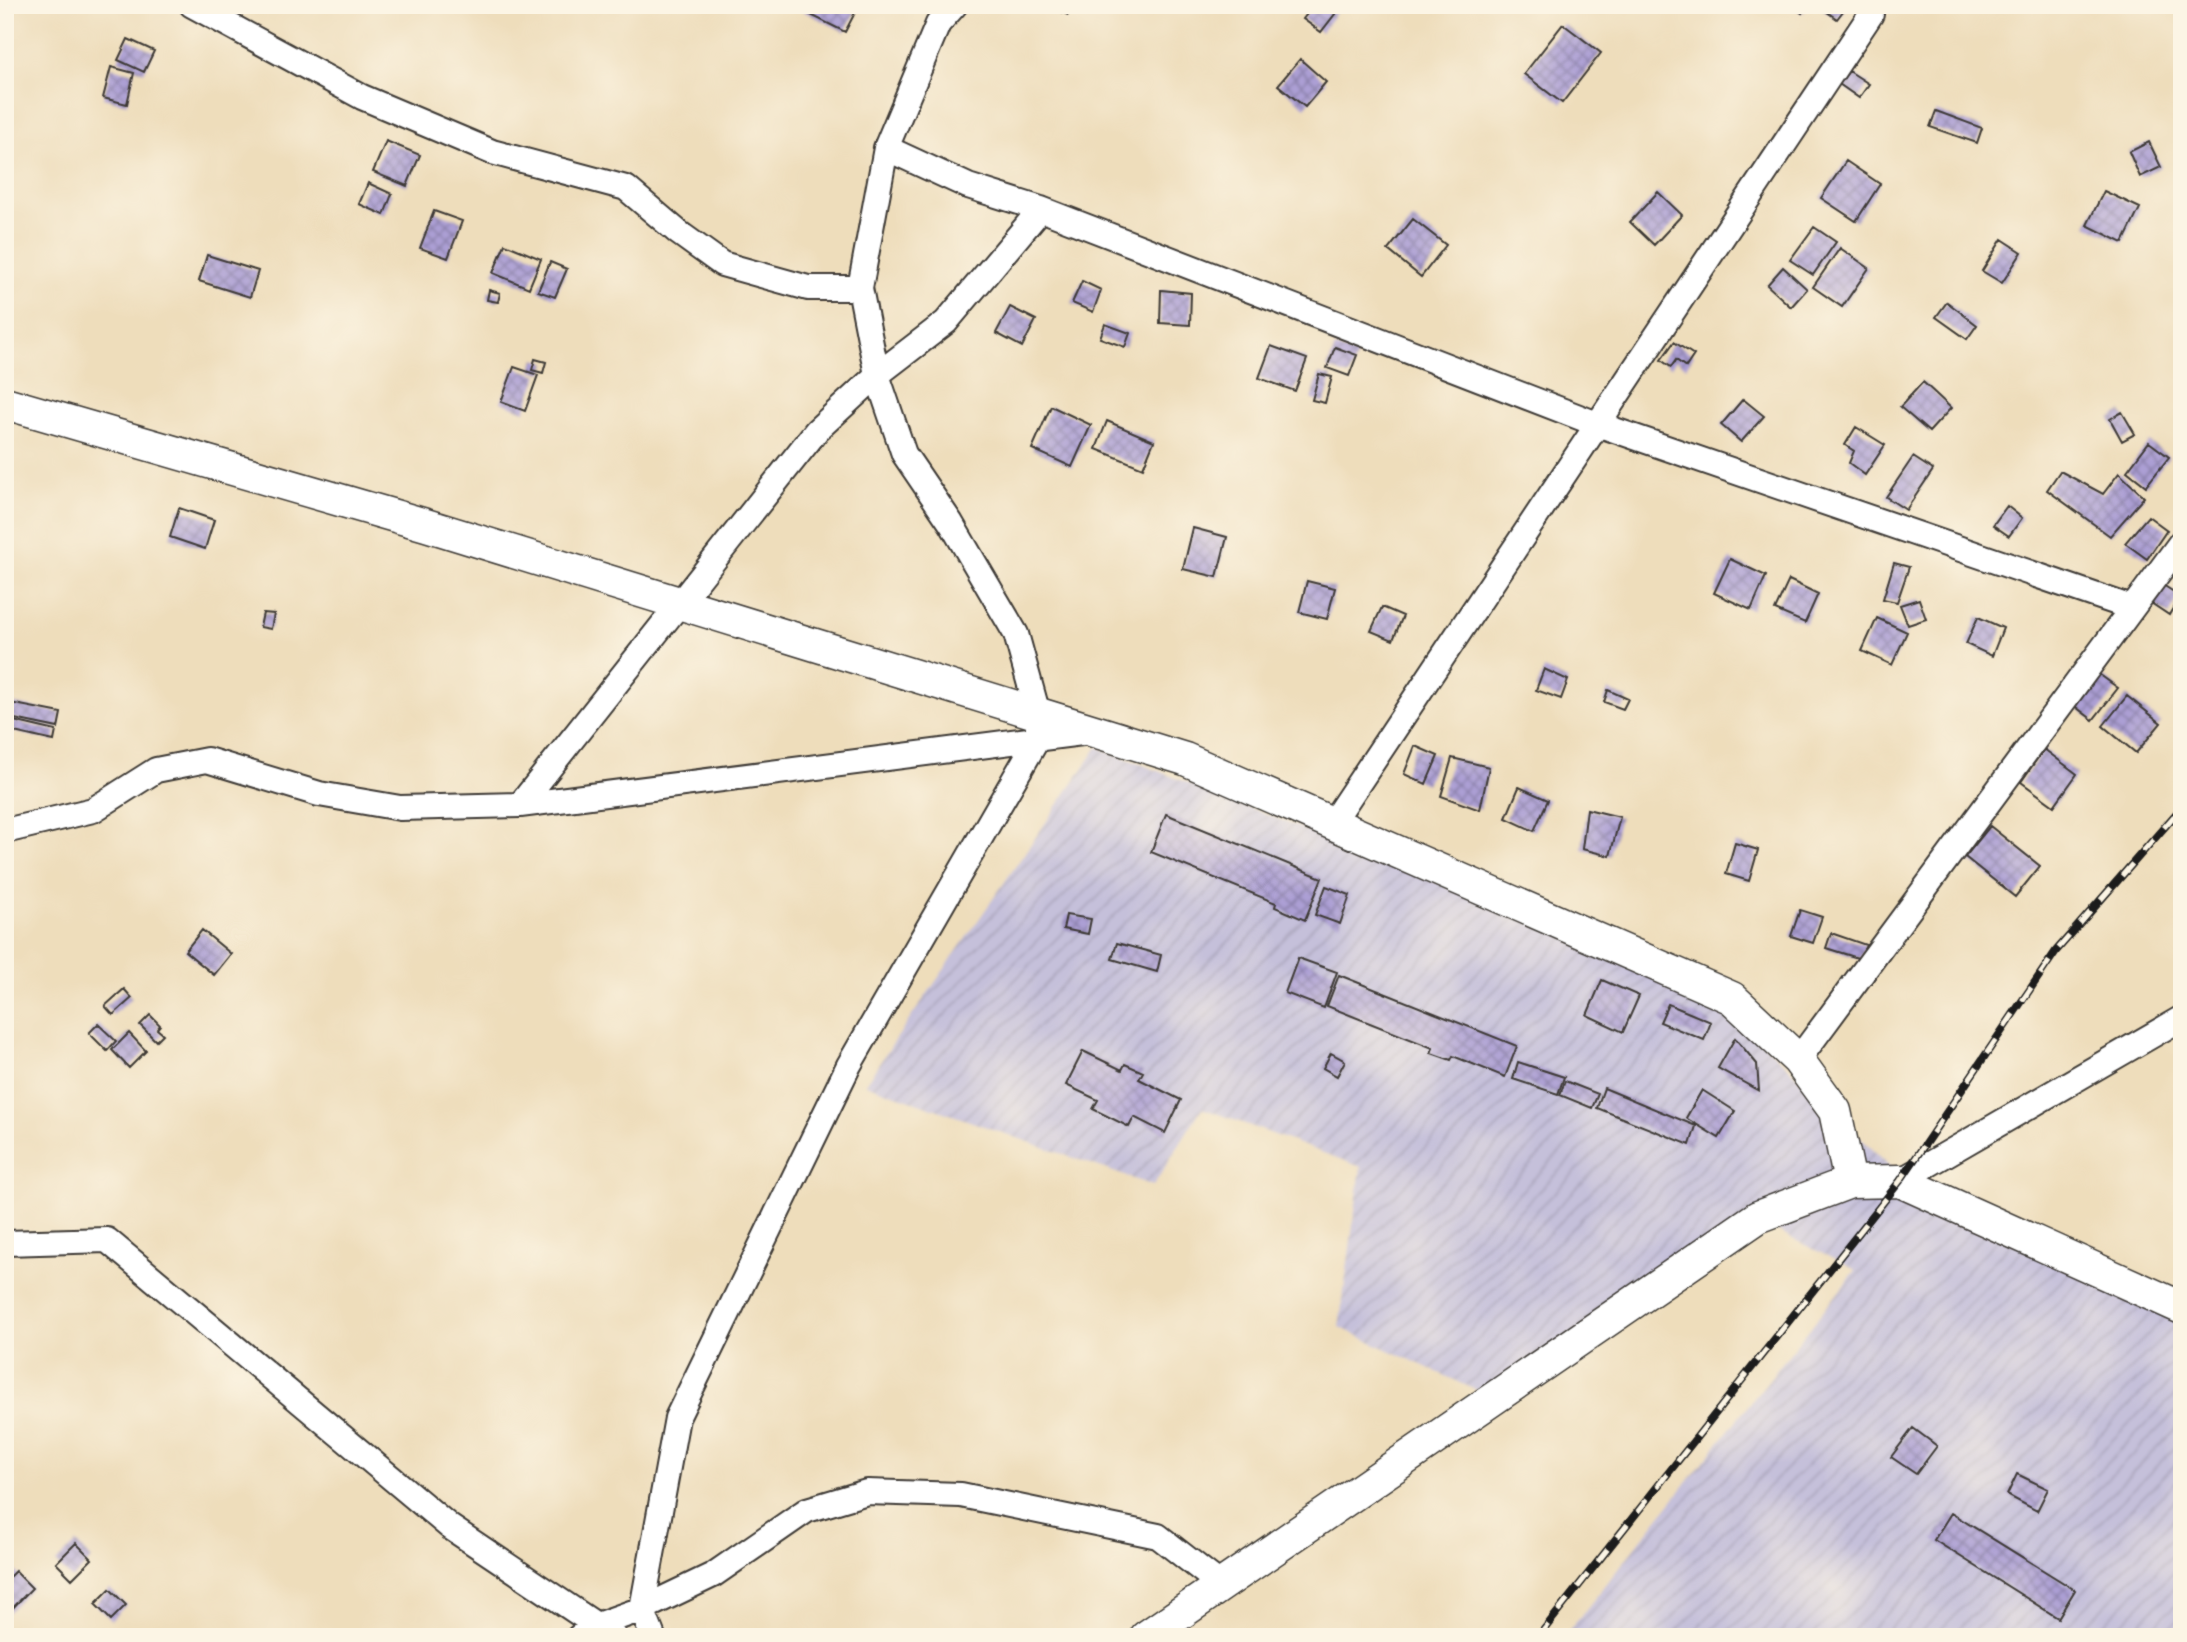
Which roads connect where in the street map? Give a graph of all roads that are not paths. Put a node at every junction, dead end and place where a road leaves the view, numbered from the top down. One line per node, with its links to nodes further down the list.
1 (192, 5): 6 (street)
2 (955, 5): 4 (street)
3 (1871, 14): 9 (street)
4 (886, 148): 5 (street); 6 (street)
5 (1041, 209): 7 (street); 9 (street)
6 (860, 288): 7 (street)
7 (877, 375): 11 (street); 13 (street)
8 (5, 403): 11 (main road)
9 (1597, 424): 12 (street); 15 (street)
10 (2182, 541): 12 (street)
11 (680, 603): 13 (main road); 14 (street)
12 (2132, 608): 20 (street)
13 (1038, 726): 14 (street); 15 (main road); 26 (street)
14 (520, 806): 16 (street)
15 (1332, 823): 20 (main road)
16 (5, 831)
17 (2182, 1018): 18 (street)
18 (2160, 1031): 19 (street); 21 (street)
19 (2182, 1043)
20 (1798, 1060): 22 (main road)
21 (1900, 1181): 22 (main road); 24 (main road)
22 (1850, 1182): 25 (main road)
23 (5, 1243): 27 (street)
24 (2182, 1308)
25 (1221, 1586): 26 (street); 29 (main road)
26 (642, 1609): 27 (street); 28 (street)
27 (596, 1633)
28 (653, 1637)
29 (1146, 1637)

